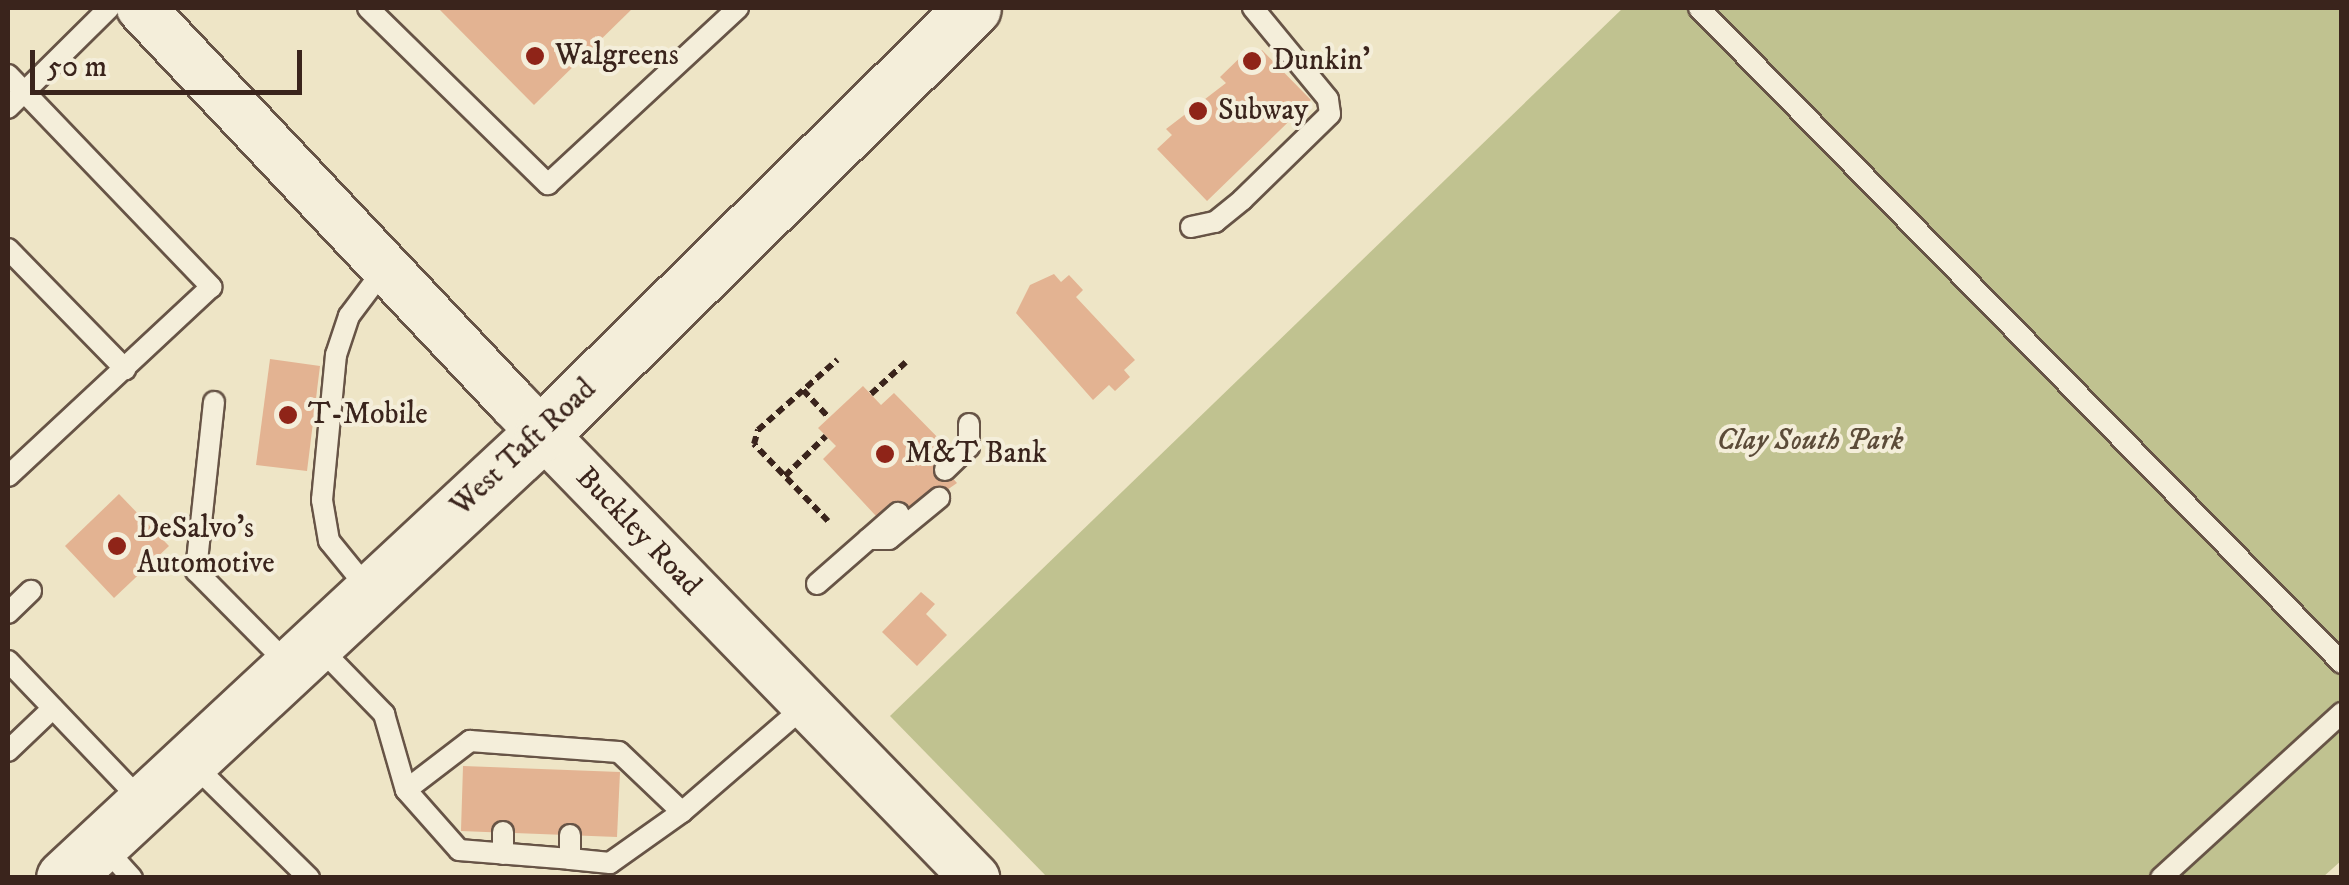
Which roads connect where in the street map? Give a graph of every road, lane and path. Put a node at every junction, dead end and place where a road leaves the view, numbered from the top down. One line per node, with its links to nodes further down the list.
1 (109, 8): 9 (lane)
2 (141, 8): 13 (street, Buckley Road)
3 (368, 8): 4 (lane)
4 (738, 8)
5 (1252, 8): 11 (lane)
6 (1699, 8): 37 (lane)
7 (953, 19): 22 (main road, West Taft Road)
8 (8, 75): 9 (lane)
9 (24, 92): 10 (lane); 16 (lane)
10 (8, 108)
11 (1191, 227)
12 (8, 249): 16 (lane)
13 (385, 268): 22 (street, Buckley Road); 33 (lane)
14 (837, 360): 17 (path)
15 (906, 362): 18 (path)
16 (125, 369): 24 (lane)
17 (803, 390): 20 (path); 25 (path)
18 (870, 394)
19 (214, 402): 35 (lane)
20 (829, 418)
21 (968, 424): 26 (lane)
22 (542, 433): 33 (main road, West Taft Road); 38 (street, Buckley Road)
23 (826, 436): 25 (path)
24 (8, 476)
25 (785, 476): 29 (path)
26 (950, 476)
27 (939, 498): 30 (lane)
28 (898, 513): 30 (lane)
29 (828, 521)
30 (868, 540): 31 (lane)
31 (817, 584)
32 (31, 591): 34 (lane)
33 (370, 592): 35 (main road, West Taft Road)
34 (8, 613)
35 (302, 654): 43 (main road, West Taft Road); 45 (lane)
36 (8, 661): 39 (lane)
37 (2342, 663)
38 (806, 705): 47 (lane); 52 (street, Buckley Road)
39 (53, 708): 42 (lane); 46 (lane)
40 (2342, 713): 53 (lane)
41 (506, 744): 44 (lane); 45 (lane); 47 (lane)
42 (8, 751)
43 (188, 760): 46 (main road, West Taft Road); 51 (lane)
44 (505, 768)
45 (406, 790): 49 (lane)
46 (142, 801): 50 (main road, West Taft Road)
47 (682, 812): 49 (lane)
48 (570, 835): 49 (lane)
49 (570, 859)
50 (98, 866)
51 (309, 878)
52 (975, 878)
53 (2161, 878)

